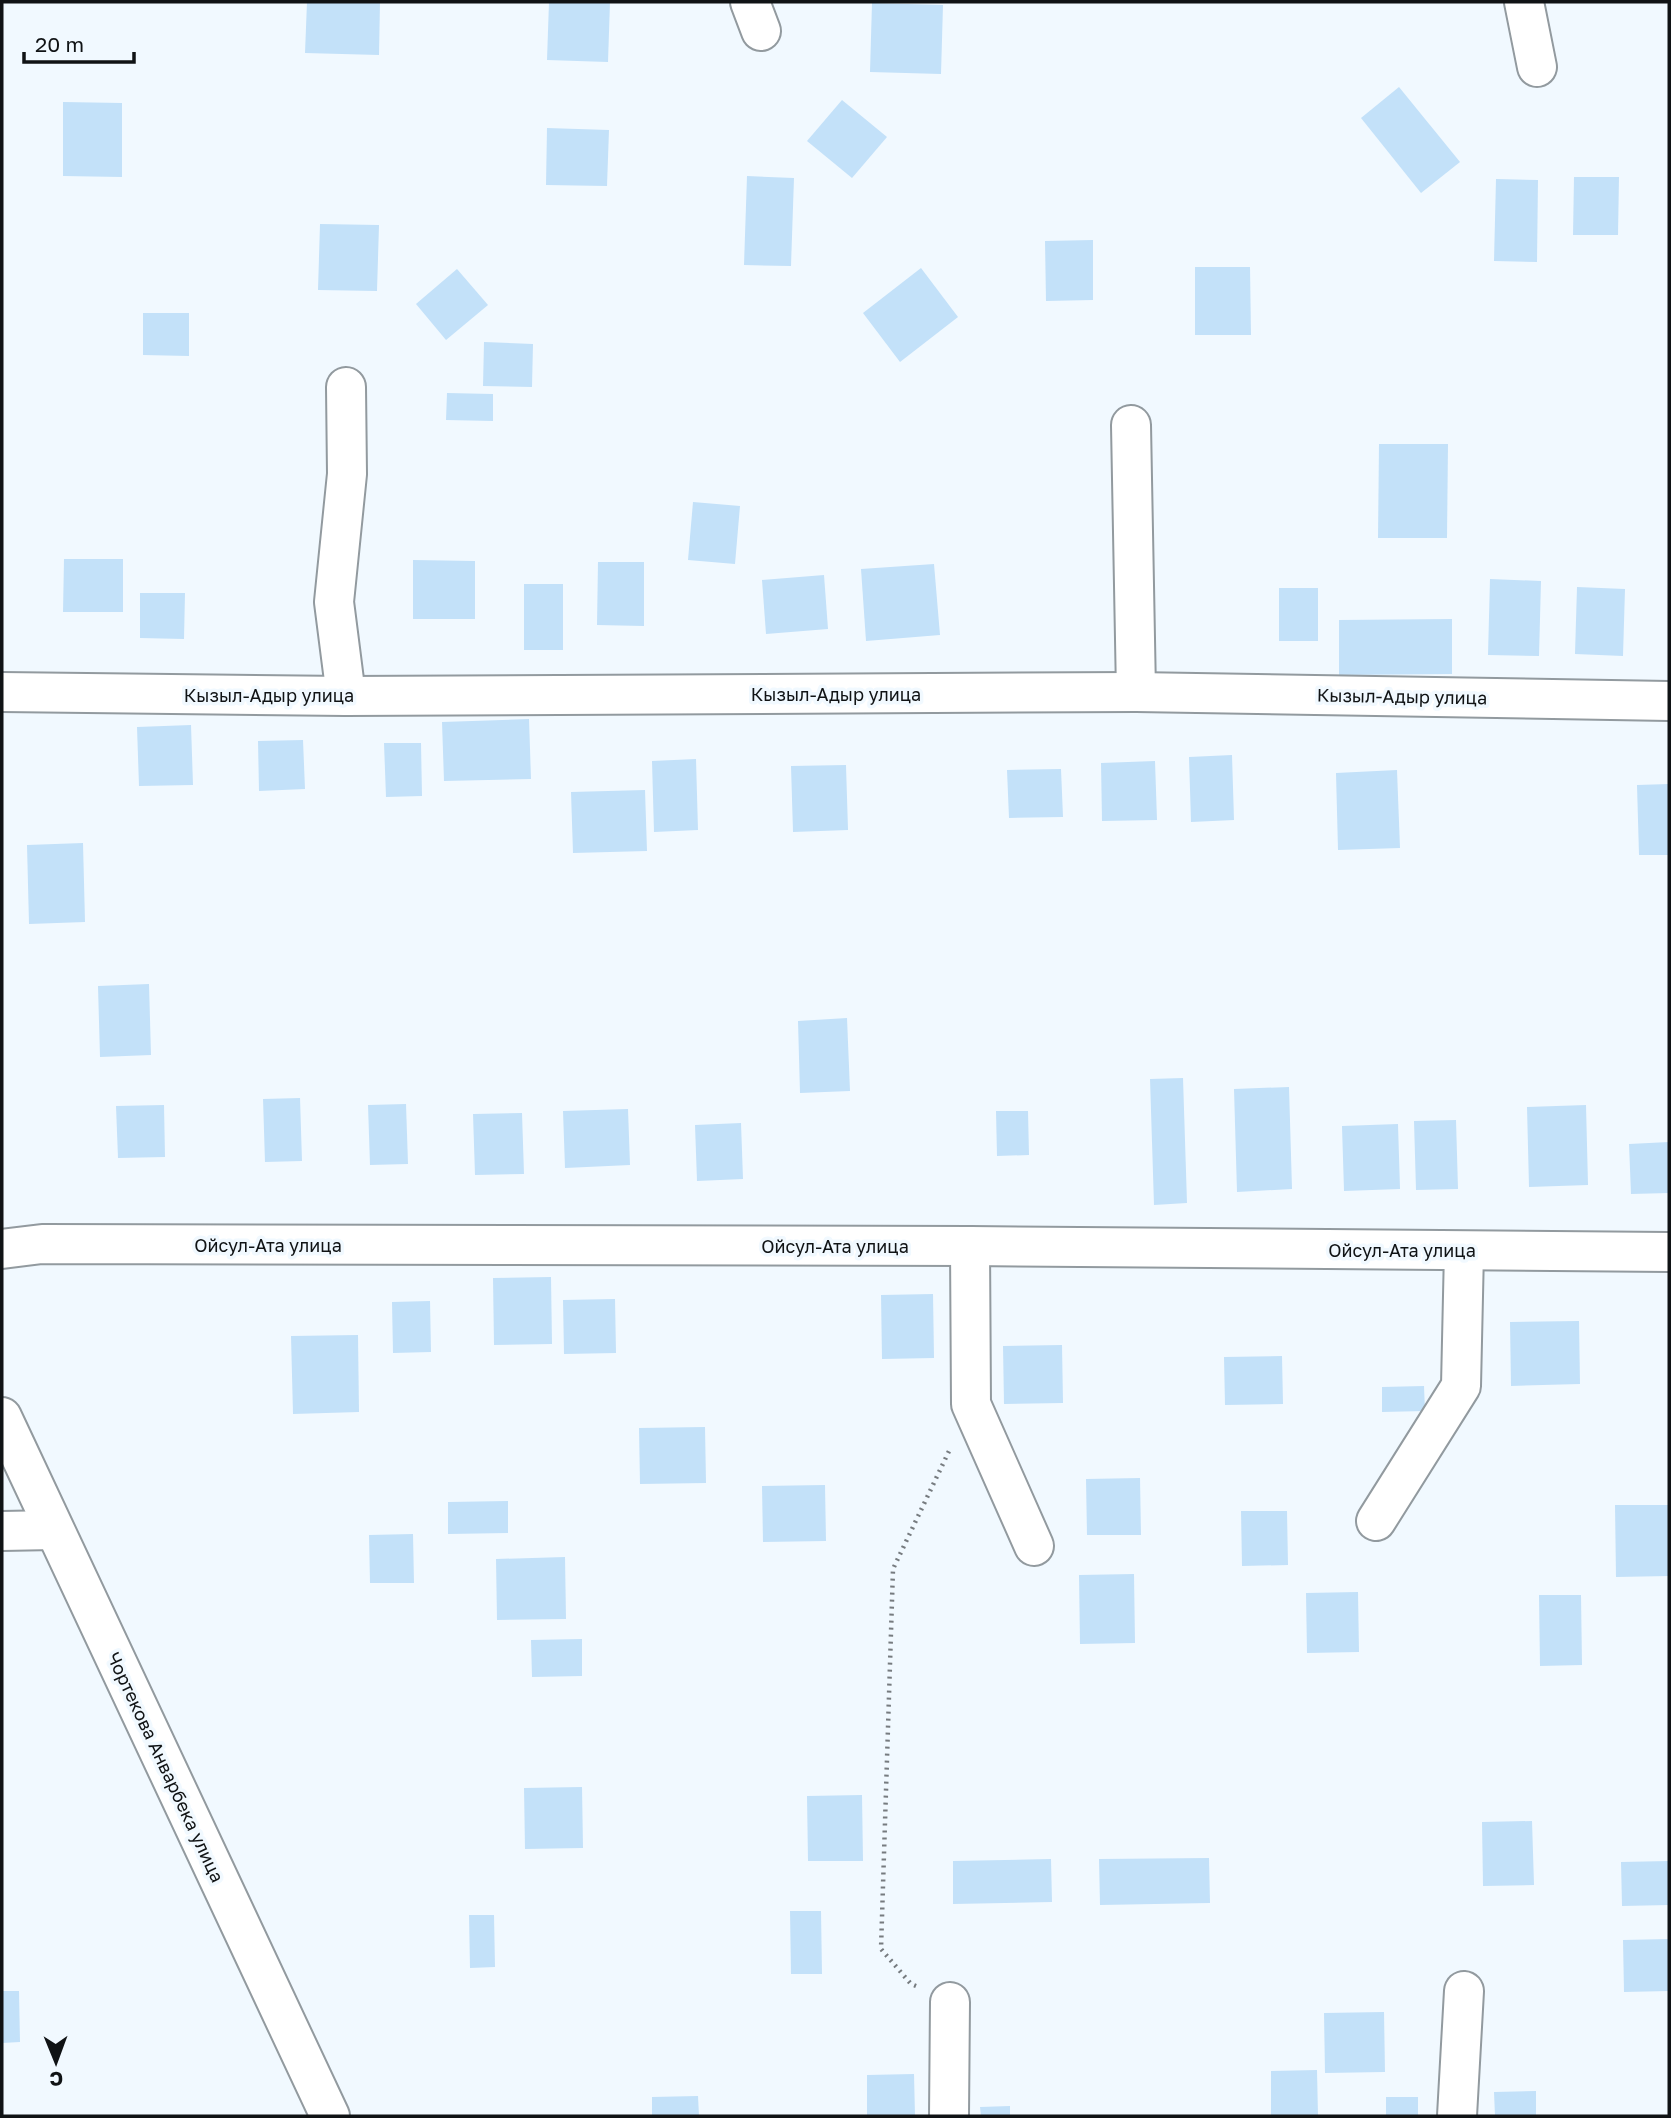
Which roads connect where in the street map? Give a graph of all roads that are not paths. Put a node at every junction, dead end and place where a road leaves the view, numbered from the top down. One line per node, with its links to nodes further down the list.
1 (1524, 2): 2 (street)
2 (1537, 67)
3 (346, 387): 7 (street)
4 (1131, 425): 6 (street)
5 (2, 692): 7 (street, Кызыл-Адыр улица)
6 (1136, 692): 7 (street, Кызыл-Адыр улица); 8 (street, Кызыл-Адыр улица)
7 (346, 696)
8 (1669, 701)
9 (970, 1246): 10 (street, Ойсул-Ата улица); 11 (street, Ойсул-Ата улица); 17 (street)
10 (2, 1249)
11 (1464, 1251): 12 (street, Ойсул-Ата улица); 14 (street)
12 (1669, 1252)
13 (2, 1417): 15 (street, Чортекова Анварбека улица)
14 (1376, 1521)
15 (54, 1530): 16 (street); 20 (street, Чортекова Анварбека улица)
16 (2, 1531)
17 (1034, 1546)
18 (1464, 1991): 22 (street)
19 (950, 2001): 21 (street)
20 (330, 2116)
21 (949, 2116)
22 (1457, 2116)

